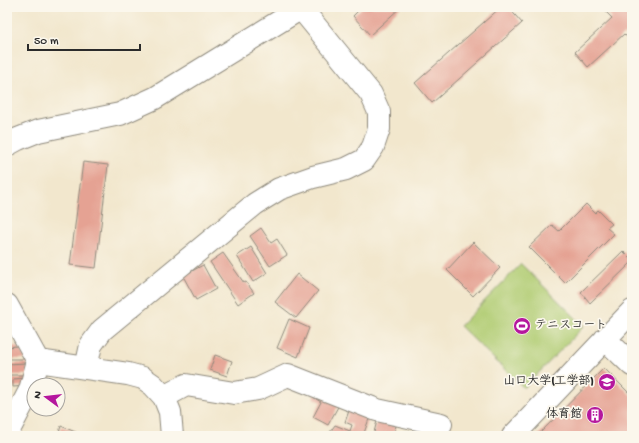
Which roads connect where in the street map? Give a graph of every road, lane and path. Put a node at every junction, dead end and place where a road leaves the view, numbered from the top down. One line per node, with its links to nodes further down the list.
1 (301, 7): 2 (street); 8 (street)
2 (11, 140)
3 (7, 305): 6 (street)
4 (632, 311): 5 (street)
5 (605, 339): 7 (street); 13 (street)
6 (38, 361): 8 (street); 11 (street)
7 (632, 365)
8 (86, 368): 9 (street)
9 (164, 396): 10 (street); 12 (street)
10 (441, 424)
11 (7, 434)
12 (172, 436)
13 (513, 436)

